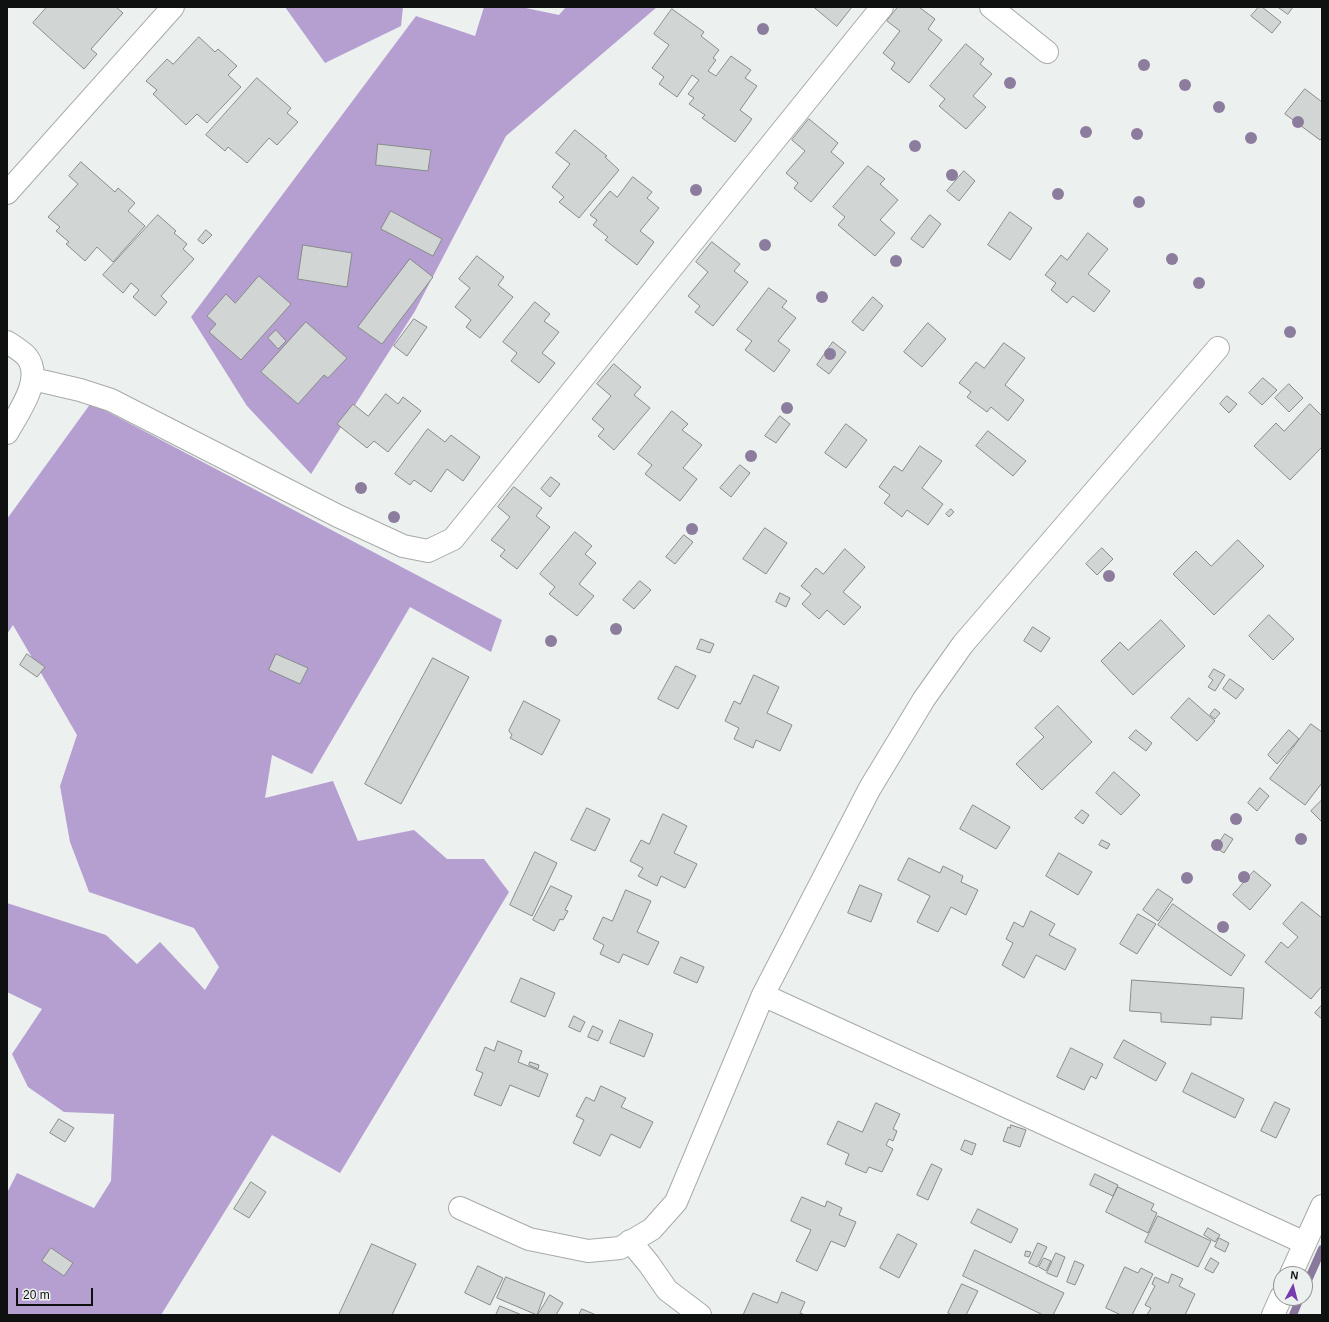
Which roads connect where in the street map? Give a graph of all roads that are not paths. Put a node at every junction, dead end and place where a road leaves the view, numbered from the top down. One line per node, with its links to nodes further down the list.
1 (173, 7): 5 (street)
2 (882, 7): 8 (street)
3 (991, 7): 4 (street)
4 (1047, 52)
5 (7, 193)
6 (7, 342): 8 (street)
7 (1218, 348): 10 (street)
8 (33, 379): 9 (street)
9 (7, 433)
10 (763, 995): 13 (street); 14 (street)
11 (1322, 1206): 14 (street)
12 (460, 1208): 13 (street)
13 (630, 1241): 16 (street)
14 (1304, 1242): 15 (street)
15 (1294, 1266)
16 (700, 1315)

